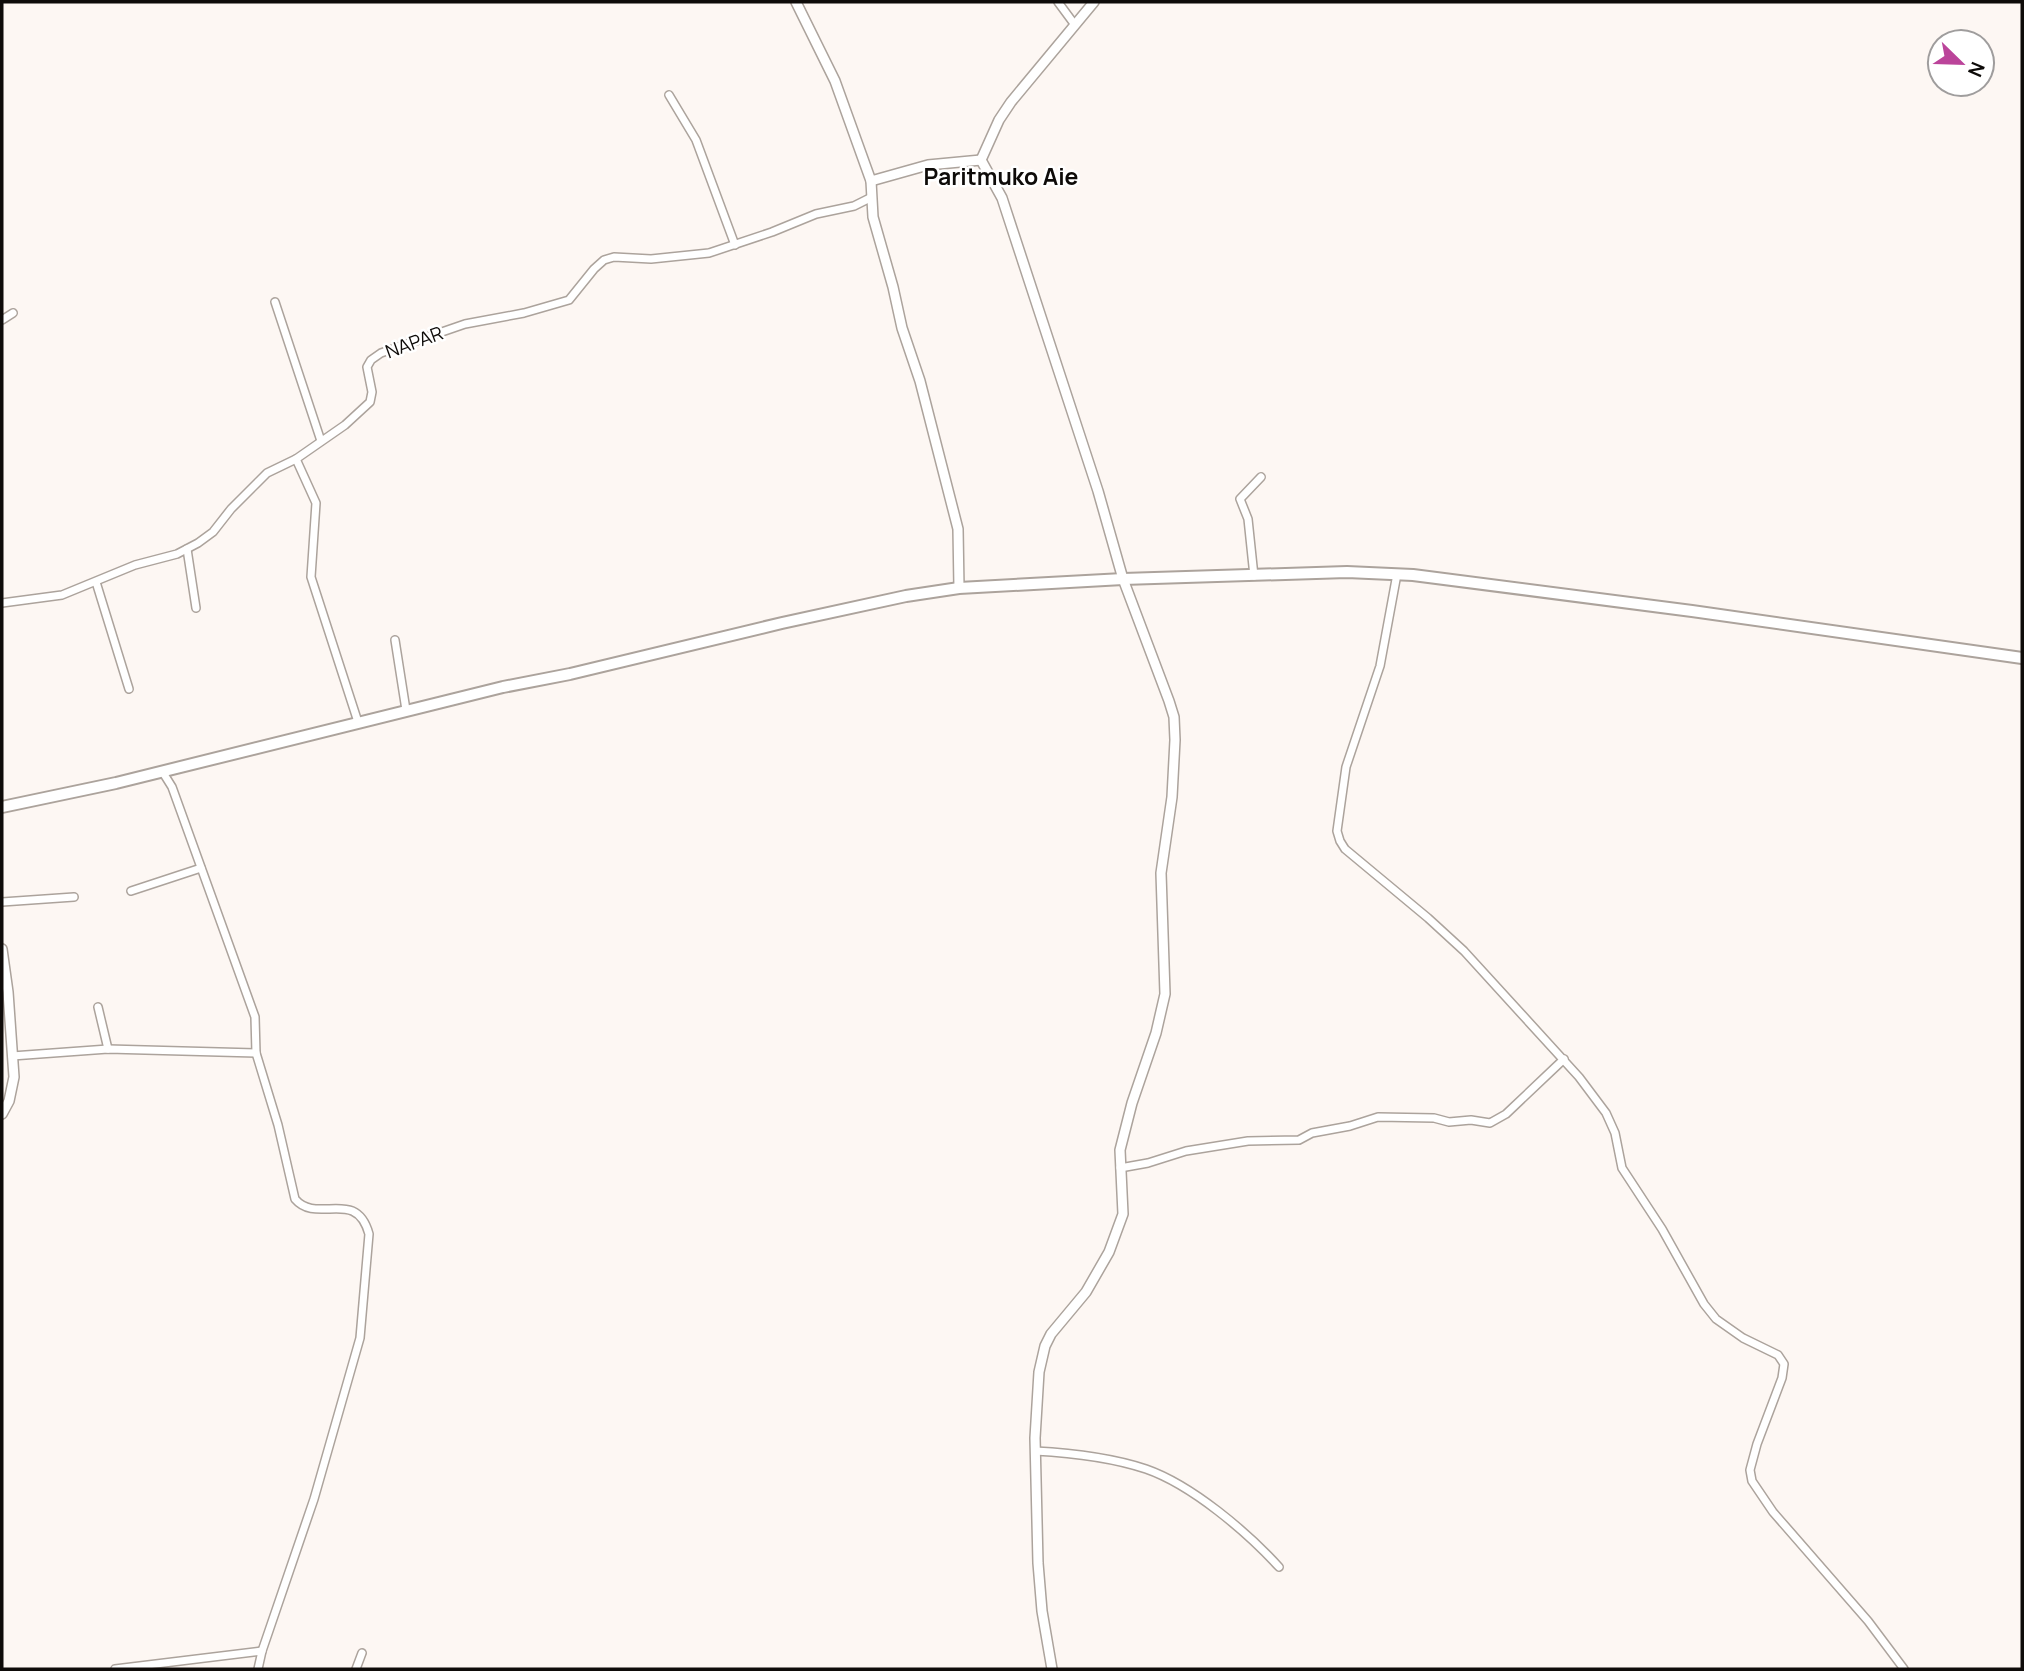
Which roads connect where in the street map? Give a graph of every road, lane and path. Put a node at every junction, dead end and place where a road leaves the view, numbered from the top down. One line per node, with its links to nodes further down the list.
1 (796, 2): 7 (street)
2 (1058, 2): 4 (street)
3 (1094, 2): 4 (street)
4 (1075, 24): 6 (street)
5 (669, 95): 9 (street)
6 (981, 160): 7 (street); 19 (street)
7 (871, 181): 8 (street)
8 (872, 197): 9 (street, NAPAR); 21 (street)
9 (735, 245): 13 (street, NAPAR)
10 (275, 302): 13 (street)
11 (13, 313): 12 (street)
12 (2, 320)
13 (321, 441): 14 (street, NAPAR)
14 (296, 459): 16 (street, NAPAR); 28 (street)
15 (1261, 477): 18 (street)
16 (187, 549): 20 (street, NAPAR); 23 (street)
17 (1396, 574): 18 (main road); 25 (main road); 40 (street)
18 (1254, 576): 19 (main road)
19 (1123, 579): 21 (main road); 42 (street)
20 (96, 583): 22 (street, NAPAR); 26 (street)
21 (959, 589): 27 (main road)
22 (2, 603)
23 (196, 608)
24 (396, 640): 27 (street)
25 (2022, 658)
26 (129, 689)
27 (407, 710): 28 (main road)
28 (358, 722): 29 (main road)
29 (162, 771): 30 (main road); 31 (street)
30 (2, 807)
31 (201, 867): 32 (street); 38 (street)
32 (131, 891)
33 (74, 897): 34 (street)
34 (2, 902)
35 (2, 949): 39 (street)
36 (98, 1007): 37 (street)
37 (108, 1049): 38 (street); 39 (street)
38 (256, 1053): 45 (street)
39 (12, 1056): 41 (street)
40 (1563, 1059): 42 (street); 51 (street)
41 (2, 1115)
42 (1119, 1168): 43 (street)
43 (1035, 1451): 44 (street); 50 (street)
44 (1279, 1567)
45 (262, 1651): 47 (street); 48 (street)
46 (362, 1653): 49 (street)
47 (115, 1669)
48 (258, 1669)
49 (356, 1669)
50 (1052, 1669)
51 (1903, 1669)

